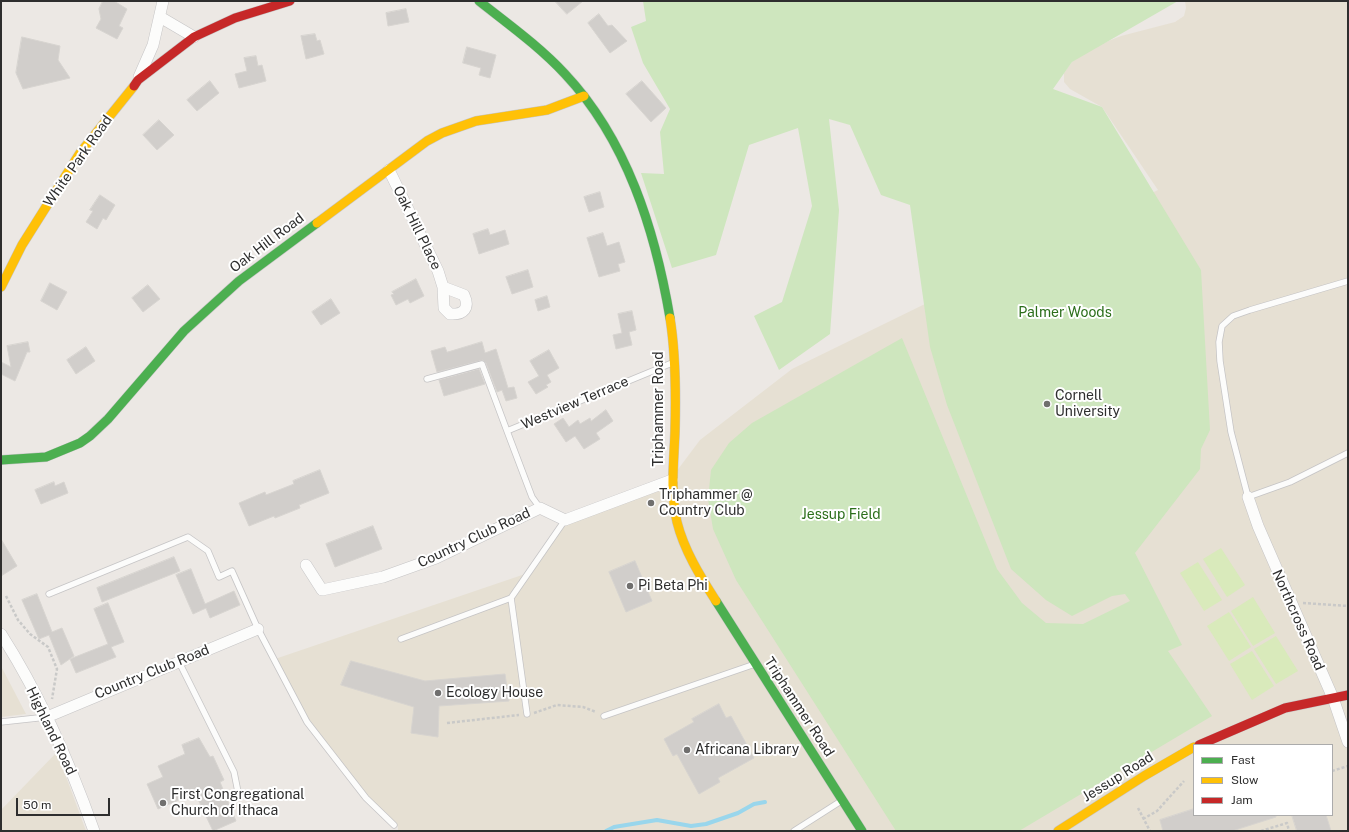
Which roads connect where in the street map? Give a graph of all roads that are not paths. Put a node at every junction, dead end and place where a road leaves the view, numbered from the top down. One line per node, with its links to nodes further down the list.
1 (163, 1): 4 (street)
2 (290, 1): 5 (street, White Park Road)
3 (479, 1): 7 (street, Triphammer Road)
4 (160, 17): 5 (street); 6 (street)
5 (194, 37): 6 (street, White Park Road)
6 (138, 80): 10 (street, White Park Road)
7 (584, 96): 8 (street, Oak Hill Road); 12 (street, Triphammer Road)
8 (389, 170): 11 (street, Oak Hill Place); 16 (street, Oak Hill Road)
9 (1348, 281): 18 (lane)
10 (1, 287)
11 (443, 287)
12 (675, 362): 14 (lane, Westview Terrace); 17 (street, Triphammer Road)
13 (427, 380): 14 (lane)
14 (507, 431): 19 (lane, Westview Terrace)
15 (1348, 453): 18 (lane)
16 (1, 460)
17 (672, 480): 20 (street); 28 (street, Triphammer Road)
18 (1248, 497): 30 (street, Northcross Road)
19 (540, 508): 20 (street, Country Club Road); 21 (street, Country Club Road)
20 (566, 520): 23 (lane)
21 (306, 565)
22 (49, 594): 24 (lane)
23 (511, 598): 26 (lane); 31 (lane)
24 (258, 629): 27 (street, Country Club Road); 40 (lane)
25 (1, 634): 33 (street, Highland Road)
26 (401, 639)
27 (179, 661): 33 (street, Country Club Road); 38 (lane)
28 (755, 664): 32 (lane); 39 (street, Triphammer Road)
29 (1348, 695): 30 (street)
30 (1333, 698): 35 (street, Northcross Road); 36 (street)
31 (526, 714)
32 (604, 716)
33 (47, 717): 34 (lane); 41 (street, Highland Road)
34 (1, 722)
35 (1348, 742)
36 (1201, 744)
37 (1193, 748): 44 (street, Jessup Road)
38 (238, 792)
39 (842, 800): 42 (lane); 43 (street, Triphammer Road)
40 (394, 825)
41 (94, 831)
42 (794, 831)
43 (862, 831)
44 (1058, 831)

